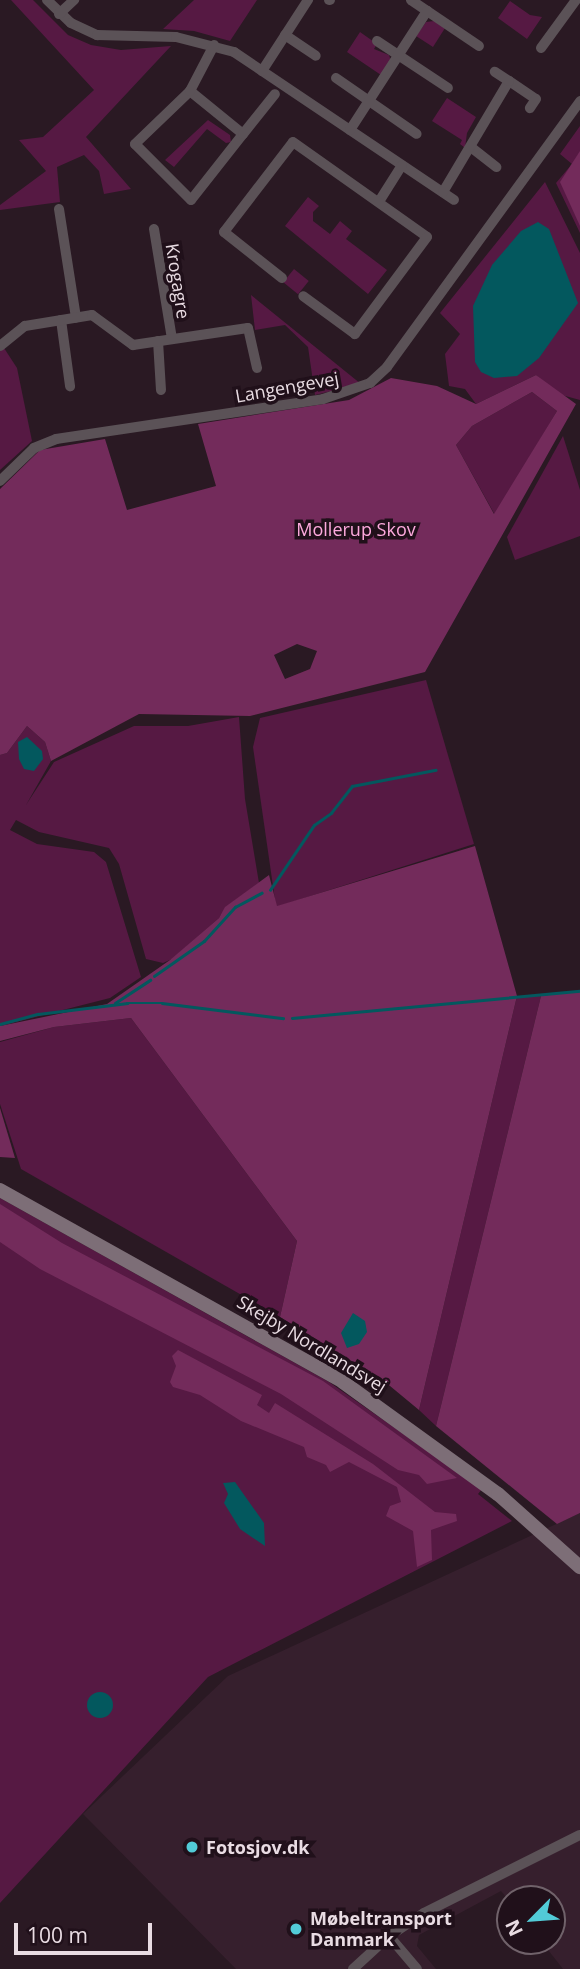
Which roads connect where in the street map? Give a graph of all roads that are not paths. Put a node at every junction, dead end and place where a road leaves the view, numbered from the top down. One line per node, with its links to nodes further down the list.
1 (47, 0): 7 (street)
2 (74, 0): 7 (street)
3 (308, 0): 8 (street)
4 (411, 0): 6 (street)
5 (576, 0): 12 (street)
6 (427, 11): 11 (street); 13 (street)
7 (59, 13): 10 (street)
8 (285, 35): 14 (street); 15 (street)
9 (377, 41): 13 (street)
10 (214, 45): 15 (street); 20 (street)
11 (479, 46)
12 (541, 48)
13 (399, 55): 19 (street); 22 (street)
14 (316, 56)
15 (262, 71): 25 (street)
16 (495, 72): 18 (street)
17 (336, 78): 22 (street)
18 (509, 81): 24 (street); 28 (street)
19 (448, 88)
20 (190, 90): 26 (street); 26 (street)
21 (275, 94): 26 (street)
22 (369, 101): 25 (street); 27 (street)
23 (580, 101): 46 (street, Langengevej)
24 (530, 108)
25 (350, 130): 29 (street)
26 (243, 134)
27 (417, 134)
28 (472, 148): 30 (street); 31 (street)
29 (402, 165): 31 (street); 32 (street)
30 (496, 167)
31 (443, 192): 33 (street)
32 (380, 200): 36 (street); 37 (street)
33 (454, 200)
34 (59, 209): 38 (street)
35 (153, 229): 40 (street, Krogagre)
36 (282, 278)
37 (303, 296)
38 (76, 318): 39 (street, Krogagre); 42 (street, Krogagre)
39 (61, 320): 41 (street, Krogagre); 44 (street)
40 (172, 339): 42 (street, Krogagre); 43 (street, Krogagre)
41 (2, 341)
42 (158, 341): 45 (street, Krogagre)
43 (257, 368)
44 (70, 386)
45 (161, 390)
46 (0, 481)
47 (0, 1190): 48 (street, Skejby Nordlandsvej)
48 (580, 1567)
49 (580, 1835): 50 (street)
50 (389, 1936): 51 (street); 52 (street)
51 (353, 1969)
52 (417, 1969)

